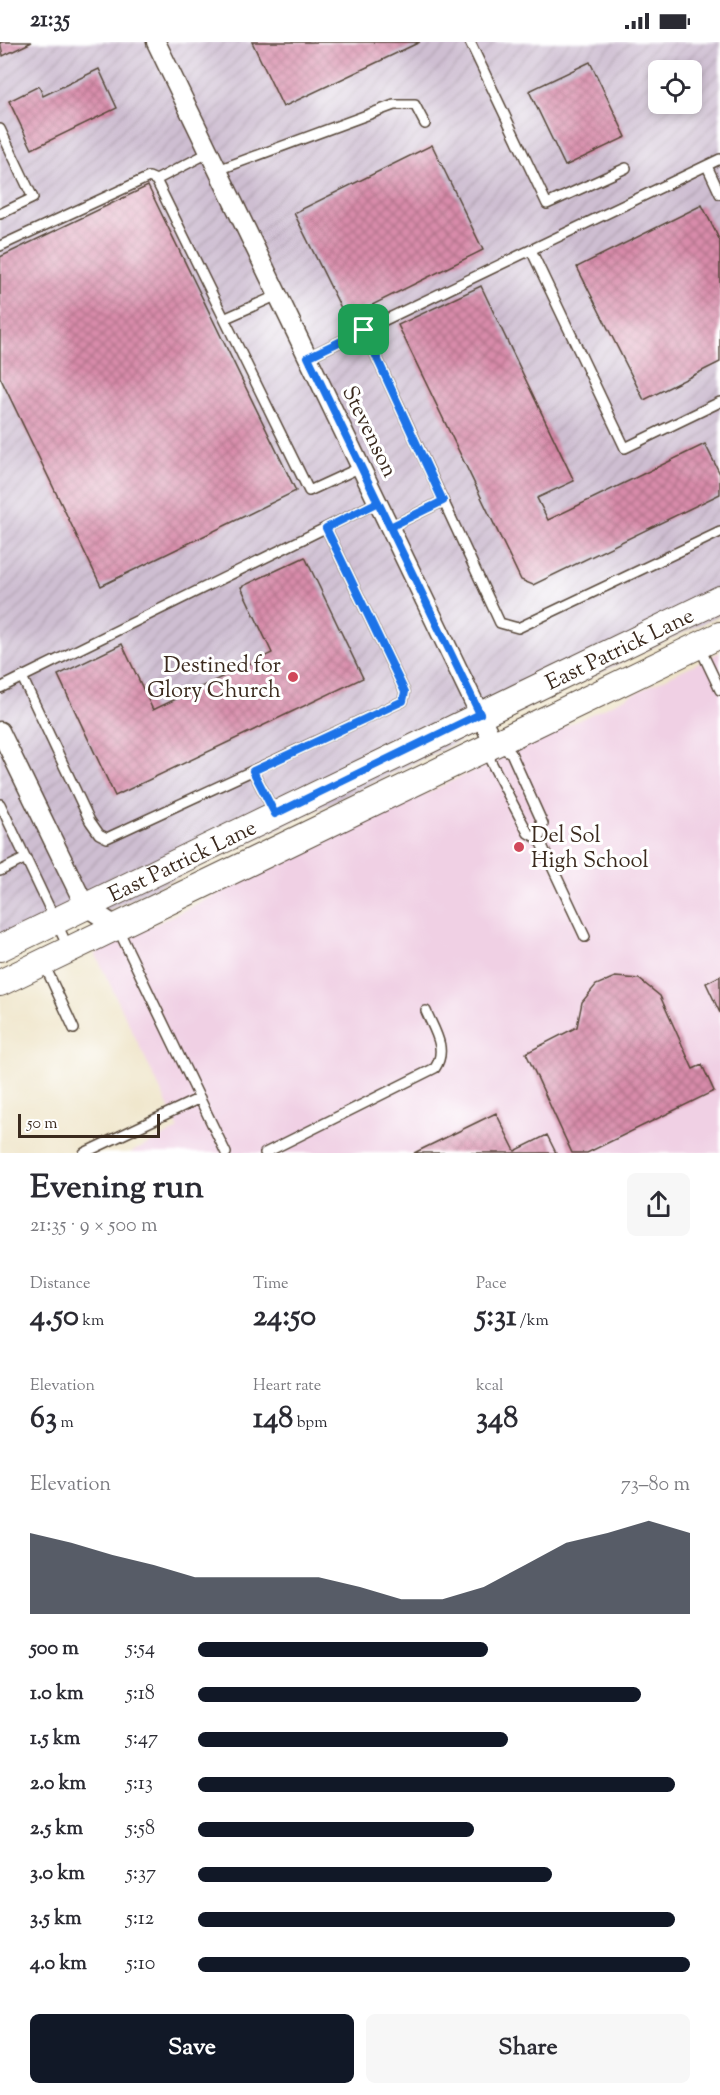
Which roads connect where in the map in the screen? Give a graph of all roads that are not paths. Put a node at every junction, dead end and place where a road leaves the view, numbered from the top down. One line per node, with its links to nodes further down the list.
1 (156, 42): 5 (street, Stevenson)
2 (470, 42): 8 (lane)
3 (425, 124): 9 (lane)
4 (0, 129): 12 (lane)
5 (210, 152): 9 (street, Stevenson); 10 (lane)
6 (720, 159): 7 (lane)
7 (707, 166): 11 (lane); 14 (lane)
8 (626, 168)
9 (218, 170): 15 (street, Stevenson)
10 (156, 180): 13 (lane); 16 (lane)
11 (720, 194)
12 (0, 214)
13 (0, 246)
14 (531, 250): 17 (lane); 19 (lane)
15 (278, 295): 16 (lane); 18 (street, Stevenson)
16 (226, 318): 21 (lane)
17 (364, 330): 18 (lane); 22 (lane)
18 (308, 357): 21 (street, Stevenson)
19 (717, 403): 20 (lane)
20 (720, 415)
21 (361, 467): 23 (street, Stevenson)
22 (443, 501): 24 (lane); 26 (lane)
23 (378, 502): 24 (street, Stevenson); 25 (lane)
24 (390, 527): 32 (street, Stevenson)
25 (326, 528): 29 (lane); 35 (lane)
26 (720, 532)
27 (720, 599): 32 (main road, East Patrick Lane)
28 (709, 641): 31 (lane); 34 (main road, East Patrick Lane)
29 (22, 677): 30 (lane); 35 (lane)
30 (0, 688)
31 (720, 690)
32 (480, 714): 34 (street, Stevenson); 37 (main road, East Patrick Lane)
33 (0, 731): 41 (street)
34 (494, 744): 38 (lane); 38 (lane); 43 (main road, East Patrick Lane)
35 (253, 771): 37 (lane)
36 (0, 804): 39 (lane)
37 (275, 814): 41 (main road, East Patrick Lane)
38 (539, 839): 44 (lane)
39 (26, 858): 40 (lane); 42 (lane)
40 (0, 871)
41 (85, 906): 42 (main road, East Patrick Lane); 43 (street)
42 (55, 921): 45 (main road, East Patrick Lane); 46 (lane)
43 (117, 927): 46 (main road, East Patrick Lane); 51 (lane)
44 (585, 937)
45 (0, 948)
46 (69, 950): 47 (main road, East Patrick Lane)
47 (43, 962): 48 (main road, East Patrick Lane); 50 (lane)
48 (0, 983)
49 (426, 1011): 54 (lane)
50 (74, 1029)
51 (200, 1098): 52 (lane); 53 (lane)
52 (84, 1153)
53 (226, 1153)
54 (265, 1153)

